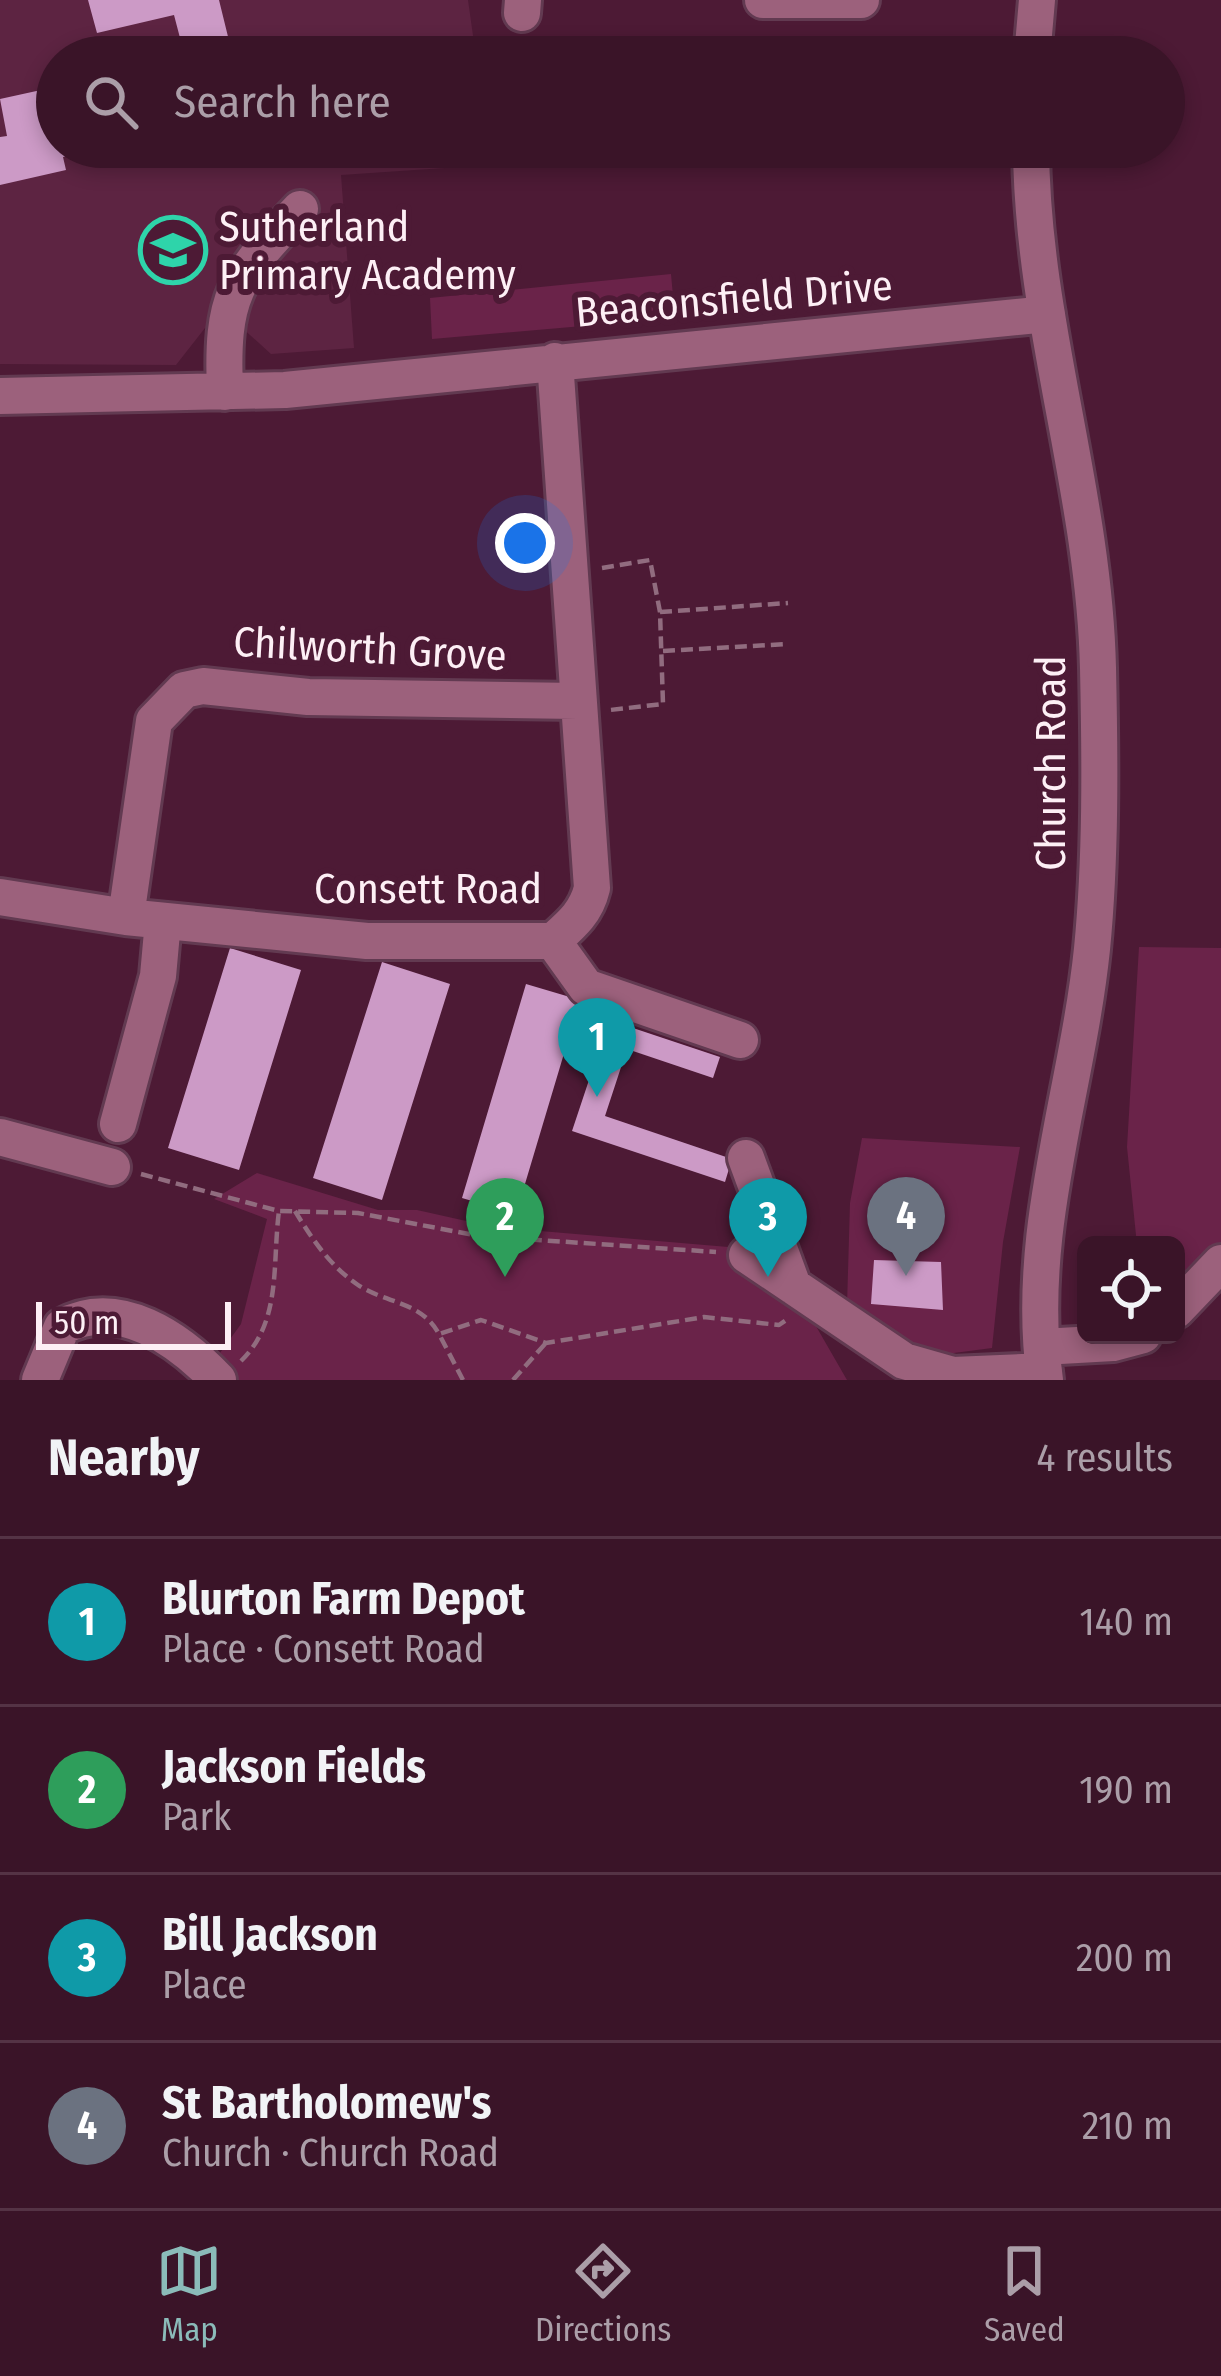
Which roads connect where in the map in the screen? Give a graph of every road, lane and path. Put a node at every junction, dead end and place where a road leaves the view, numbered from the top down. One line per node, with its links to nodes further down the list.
1 (763, 0): 2 (street)
2 (861, 0)
3 (1037, 0): 4 (street)
4 (1034, 36)
5 (1033, 168): 7 (street, Church Road)
6 (300, 209): 9 (street)
7 (1047, 314): 8 (street, Beaconsfield Drive); 35 (street, Church Road)
8 (555, 361): 9 (street, Beaconsfield Drive); 11 (street, Consett Road)
9 (225, 392): 10 (street, Beaconsfield Drive)
10 (0, 396)
11 (572, 573): 13 (path); 16 (street, Consett Road)
12 (788, 603): 13 (path)
13 (660, 612): 15 (path)
14 (787, 644): 15 (path)
15 (663, 651): 16 (path)
16 (579, 707): 18 (street, Chilworth Grove); 20 (street, Consett Road)
17 (0, 897): 18 (street, Consett Road)
18 (126, 917): 19 (street, Consett Road)
19 (164, 921): 20 (street, Consett Road); 22 (street)
20 (553, 941): 21 (street)
21 (740, 1040)
22 (118, 1124)
23 (0, 1137): 25 (street)
24 (746, 1158): 30 (street)
25 (112, 1167): 26 (path)
26 (279, 1211): 27 (path); 37 (path)
27 (295, 1211): 28 (path); 32 (path)
28 (747, 1255): 30 (street)
29 (1221, 1263): 31 (street)
30 (803, 1293): 33 (path); 35 (street)
31 (1185, 1301)
32 (440, 1334): 33 (path); 38 (path)
33 (546, 1343): 39 (path)
34 (1110, 1344): 35 (street)
35 (1044, 1366)
36 (40, 1380): 37 (street)
37 (217, 1380)
38 (463, 1380)
39 (513, 1380)

